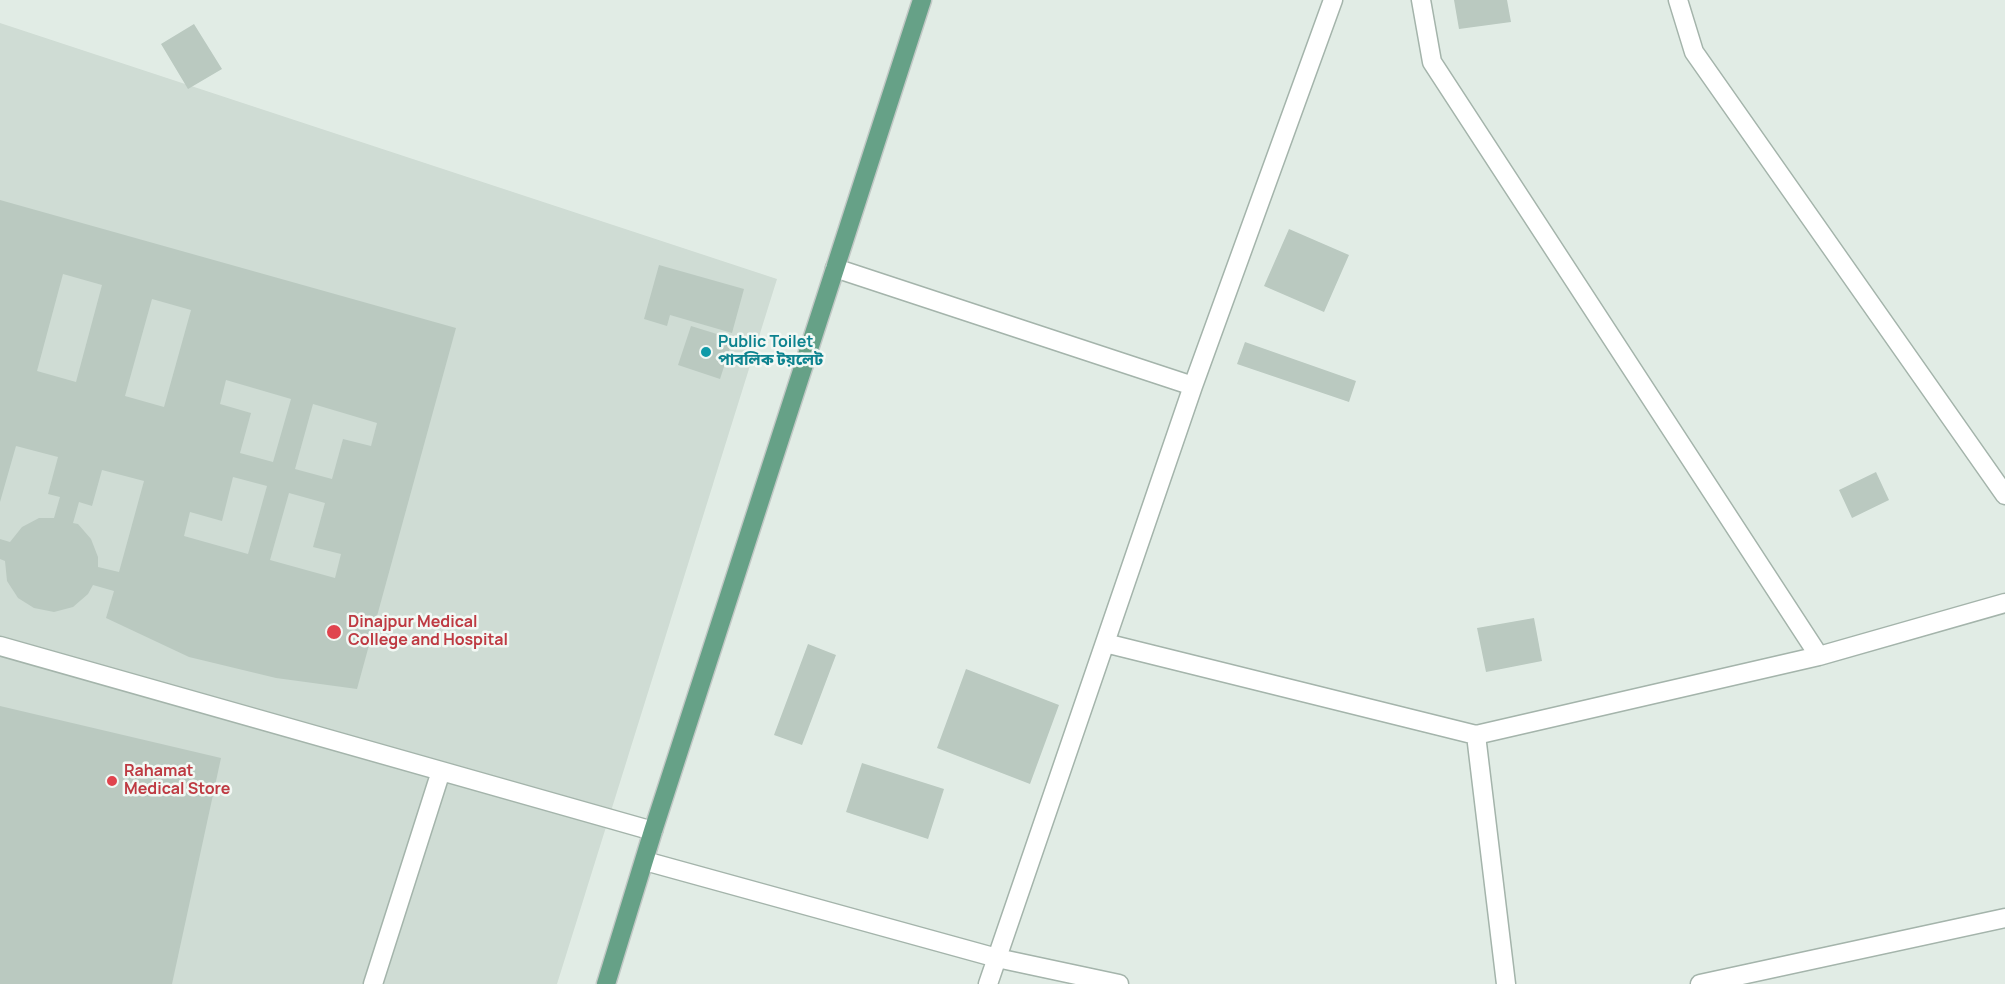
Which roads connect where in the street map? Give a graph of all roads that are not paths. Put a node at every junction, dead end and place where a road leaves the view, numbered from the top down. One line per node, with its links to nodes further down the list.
1 (922, 0): 5 (main road)
2 (1333, 0): 6 (street)
3 (1420, 0): 11 (street)
4 (1678, 0): 7 (street)
5 (835, 268): 6 (street); 14 (main road)
6 (1193, 386): 9 (street)
7 (2005, 495)
8 (2005, 603): 11 (street)
9 (1105, 643): 12 (street); 17 (street)
10 (0, 646): 13 (street)
11 (1819, 656): 12 (street)
12 (1476, 735): 22 (street)
13 (441, 771): 14 (street); 18 (street)
14 (653, 831): 15 (main road)
15 (645, 861): 17 (street); 19 (main road)
16 (2005, 918): 23 (street)
17 (996, 958): 20 (street); 21 (street)
18 (373, 984)
19 (606, 984)
20 (988, 984)
21 (1119, 984)
22 (1506, 984)
23 (1700, 984)

